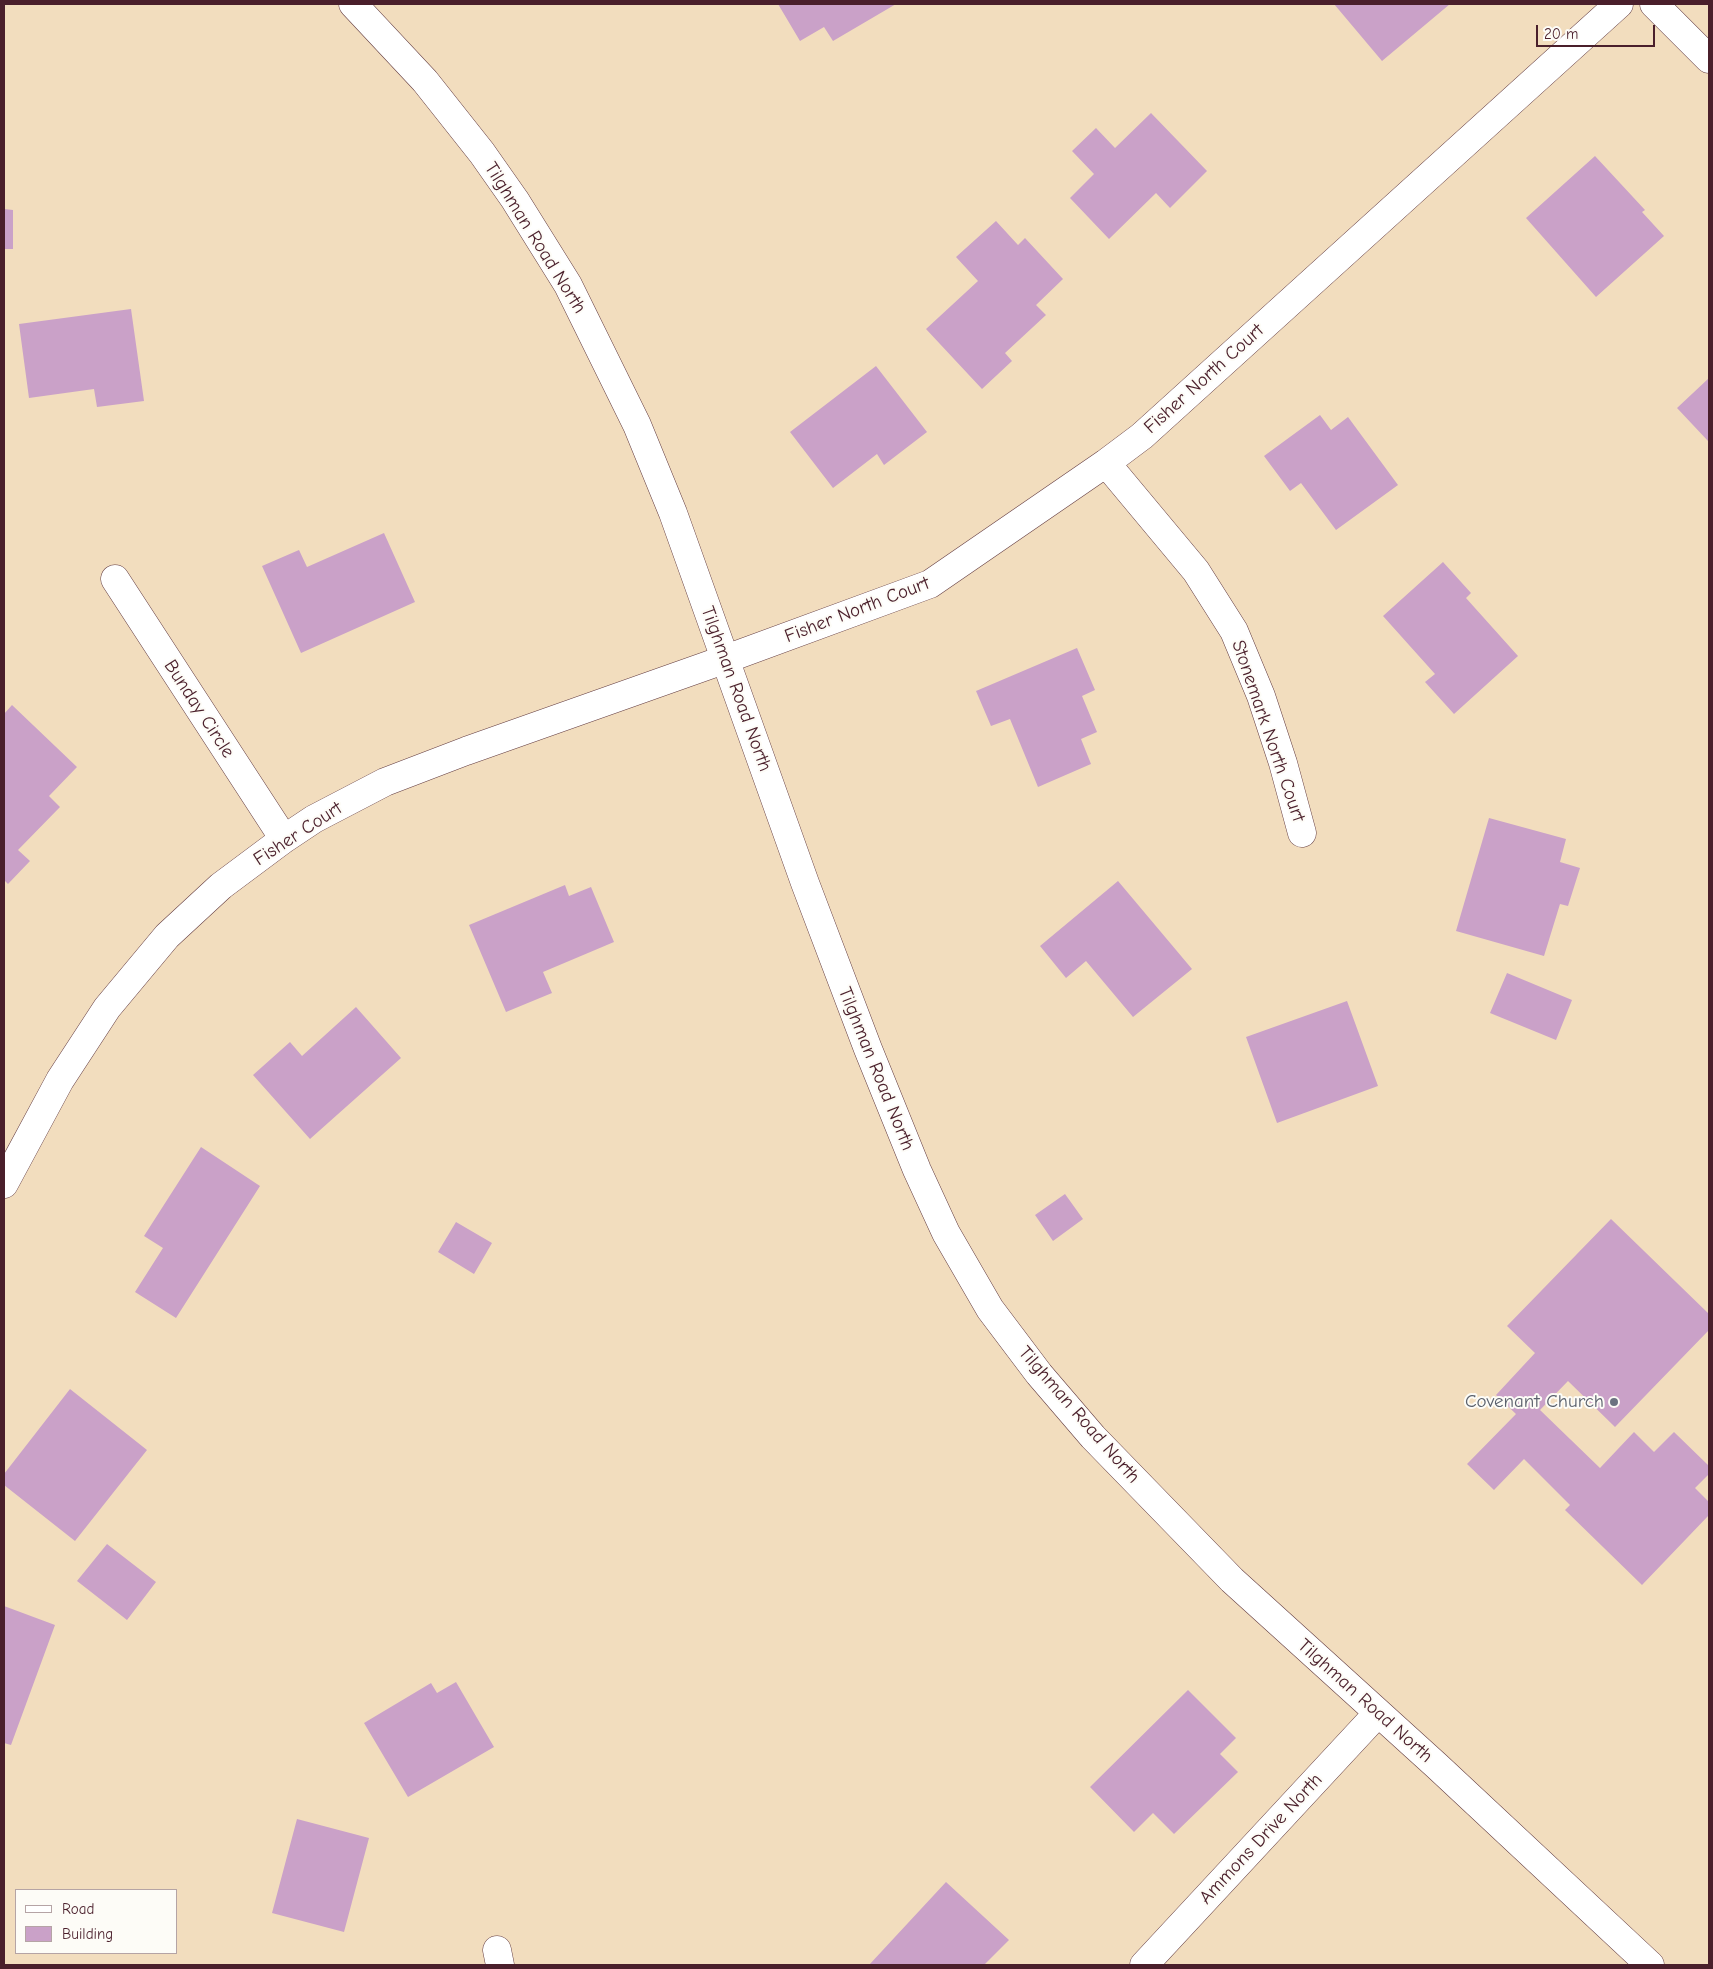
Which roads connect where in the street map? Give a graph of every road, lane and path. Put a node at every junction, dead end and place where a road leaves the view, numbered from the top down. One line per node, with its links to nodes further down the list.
1 (353, 4): 7 (street, Tilghman Road North)
2 (1619, 4): 5 (street, Fisher North Court)
3 (1654, 4): 4 (street)
4 (1709, 59)
5 (1106, 463): 7 (street, Fisher North Court); 8 (street, Stonemark North Court)
6 (115, 579): 9 (street, Bunday Circle)
7 (726, 659): 9 (street, Fisher Court); 11 (street, Tilghman Road North)
8 (1302, 833)
9 (284, 839): 10 (street, Fisher Court)
10 (4, 1184)
11 (1378, 1713): 12 (street, Ammons Drive North); 13 (street, Tilghman Road North)
12 (1144, 1965)
13 (1650, 1965)

